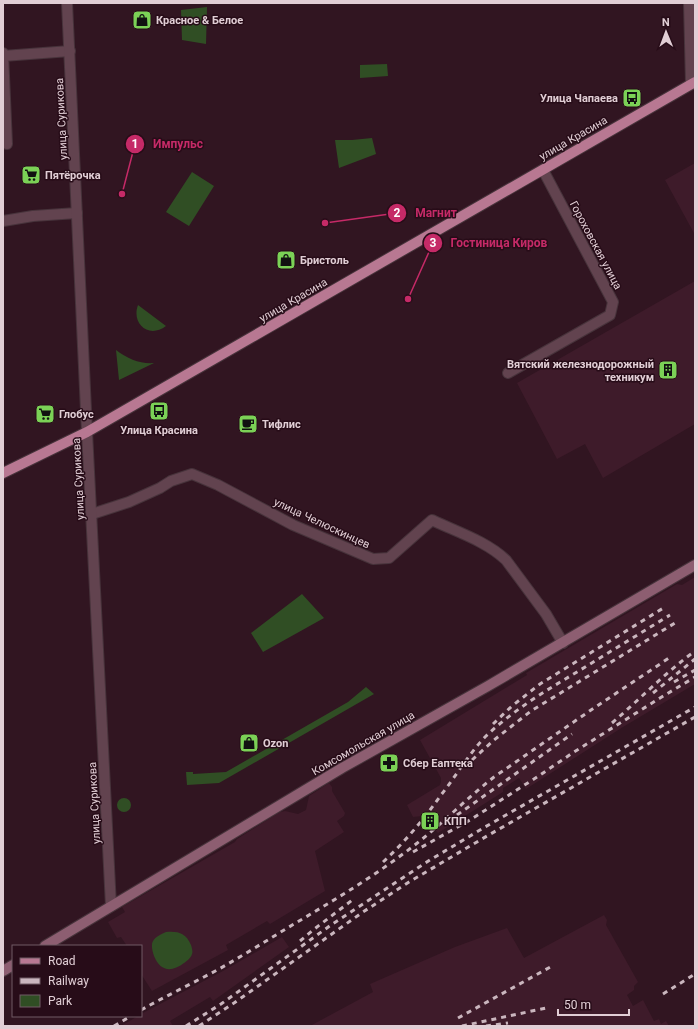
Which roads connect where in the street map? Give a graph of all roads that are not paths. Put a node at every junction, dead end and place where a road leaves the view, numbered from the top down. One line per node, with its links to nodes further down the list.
1 (67, 3): 3 (street, улица Сурикова)
2 (689, 3): 5 (street)
3 (70, 51): 4 (street); 8 (street, улица Сурикова)
4 (3, 54): 6 (street)
5 (693, 83): 7 (main road, улица Красина)
6 (7, 144)
7 (543, 170): 10 (street, Гороховская улица); 11 (main road, улица Красина)
8 (77, 213): 9 (street); 11 (street, улица Сурикова)
9 (3, 222)
10 (508, 373)
11 (87, 432): 12 (main road, улица Красина); 13 (street, улица Сурикова)
12 (3, 473)
13 (92, 514): 15 (street, улица Челюскинцев); 16 (street, улица Сурикова)
14 (695, 565): 15 (main road, Комсомольская улица)
15 (564, 642): 16 (main road, Комсомольская улица)
16 (111, 906): 17 (main road, Комсомольская улица)
17 (47, 945)
18 (12, 966): 19 (main road)
19 (3, 971)

